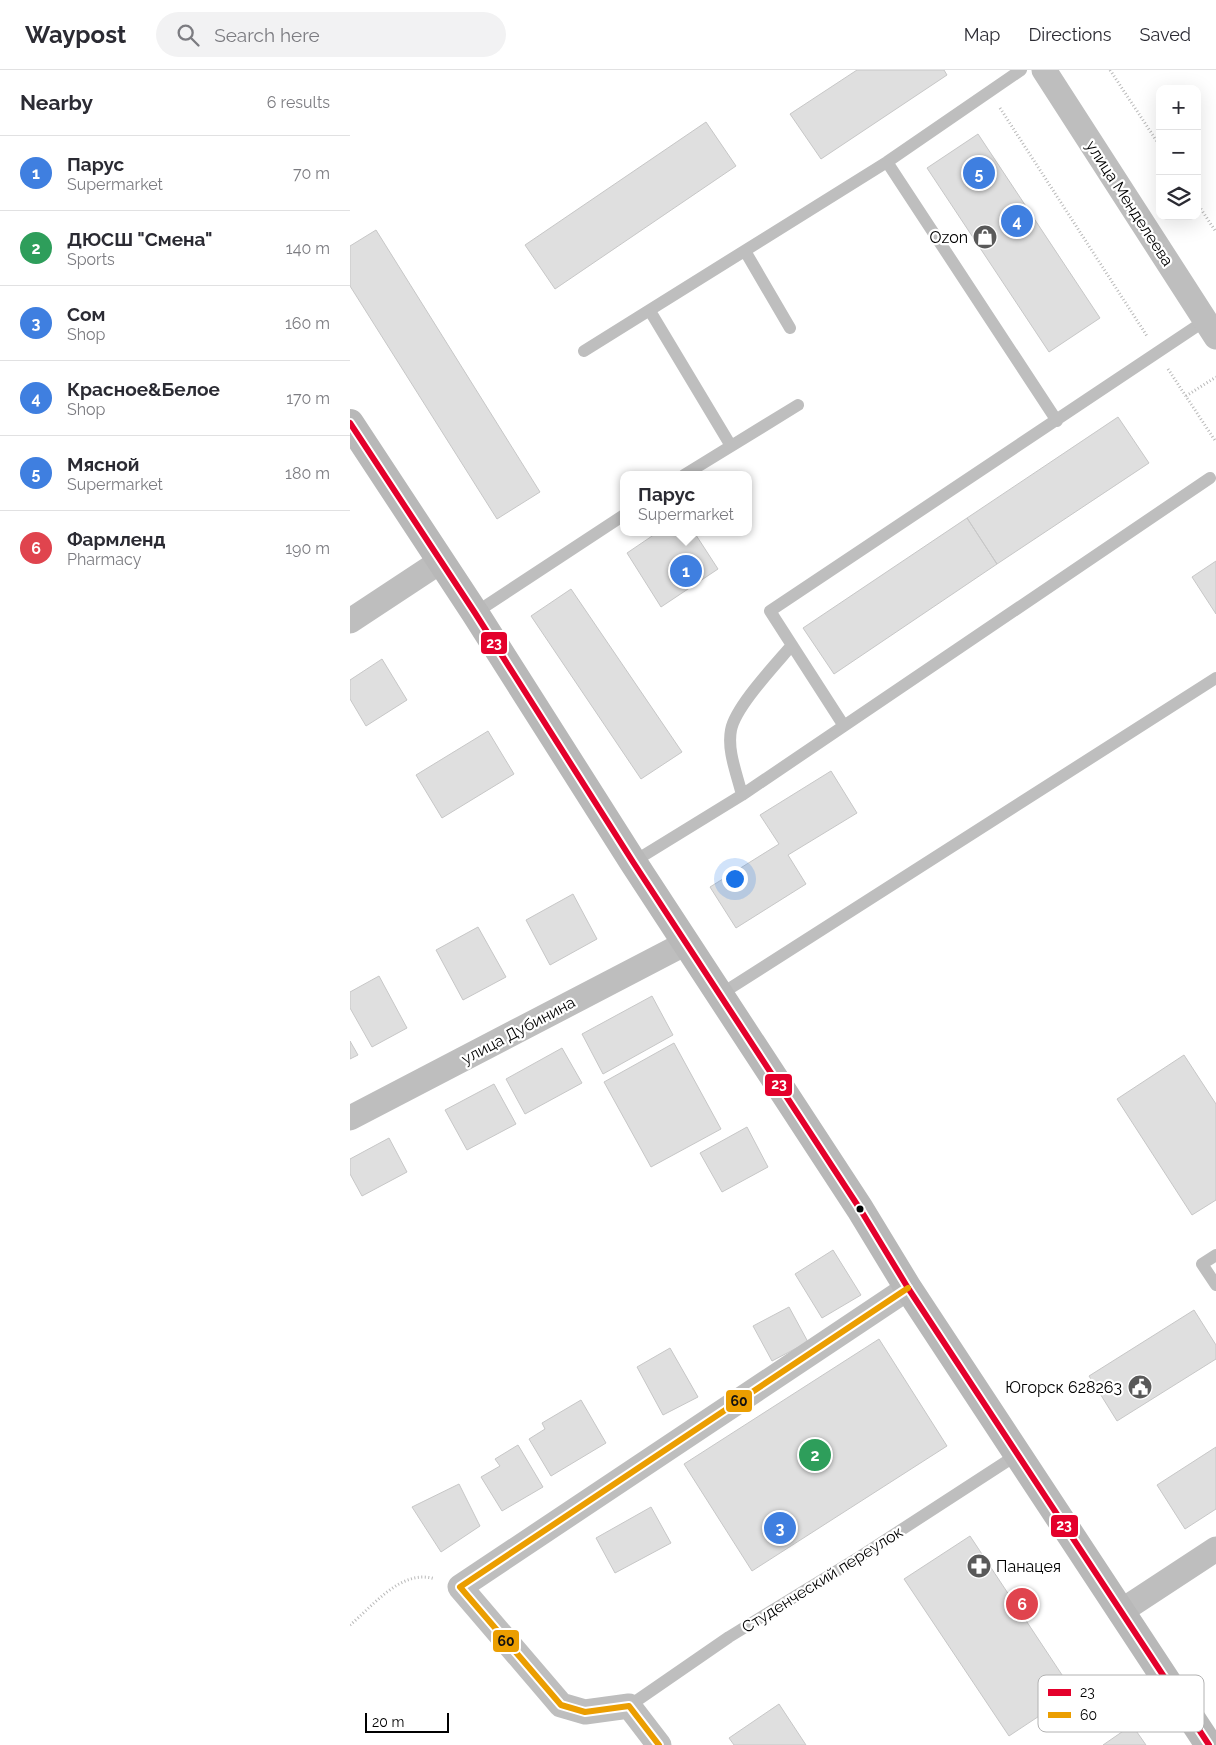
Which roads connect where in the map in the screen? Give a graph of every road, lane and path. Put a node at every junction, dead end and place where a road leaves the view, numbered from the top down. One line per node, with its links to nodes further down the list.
1 (1021, 70): 4 (lane)
2 (1044, 70): 12 (street, улица Менделеева)
3 (1110, 70): 5 (path)
4 (990, 92): 6 (lane); 14 (path)
5 (1156, 140)
6 (887, 162): 9 (lane); 18 (lane)
7 (1201, 210): 8 (path)
8 (1216, 232)
9 (745, 251): 10 (lane); 11 (lane)
10 (650, 311): 13 (lane); 21 (lane)
11 (790, 328)
12 (1213, 331): 14 (lane)
13 (584, 351)
14 (1158, 352): 16 (path); 18 (lane)
15 (1216, 377): 16 (path)
16 (1186, 396): 20 (path)
17 (798, 405): 21 (lane)
18 (1057, 421): 28 (lane)
19 (350, 423): 25 (street)
20 (1216, 442)
21 (731, 446): 22 (lane)
22 (690, 471)
23 (1210, 478): 30 (lane)
24 (620, 518): 26 (lane)
25 (441, 561): 26 (street); 27 (street)
26 (476, 613): 32 (street)
27 (350, 621)
28 (792, 645): 30 (lane); 31 (lane)
29 (1216, 678): 34 (lane)
30 (844, 726): 31 (lane)
31 (742, 795): 32 (lane)
32 (633, 862): 33 (street)
33 (686, 943): 34 (street); 35 (street, улица Дубинина)
34 (721, 994): 38 (street)
35 (350, 1118)
36 (1216, 1255): 37 (lane)
37 (1216, 1285)
38 (908, 1288): 39 (street); 41 (street)
39 (1018, 1454): 42 (street); 45 (lane, Студенческий переулок)
40 (1216, 1549): 42 (street)
41 (460, 1586): 43 (path); 45 (street, Студенческий переулок)
42 (1120, 1612): 44 (street)
43 (350, 1624)
44 (1162, 1675)
45 (629, 1706): 47 (street)
46 (1199, 1732): 48 (street)
47 (659, 1745)
48 (1208, 1745)

